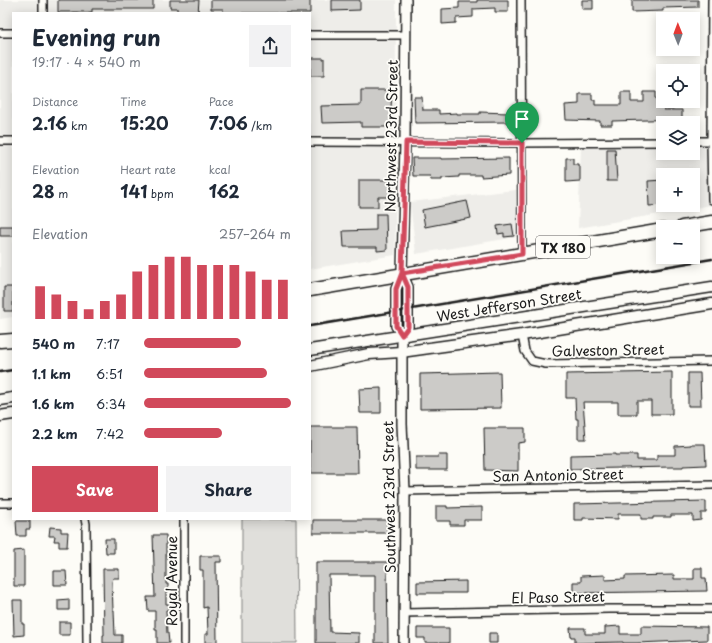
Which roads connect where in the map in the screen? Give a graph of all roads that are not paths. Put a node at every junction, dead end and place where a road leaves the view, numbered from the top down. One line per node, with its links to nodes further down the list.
1 (43, 0): 5 (street)
2 (406, 0): 9 (street, Northwest 23rd Street)
3 (521, 0): 17 (street)
4 (712, 0): 10 (street)
5 (43, 12)
6 (0, 33): 7 (street)
7 (12, 33)
8 (311, 35): 9 (street)
9 (406, 35): 15 (street, Northwest 23rd Street)
10 (712, 140): 13 (street); 18 (street)
11 (0, 141): 12 (street)
12 (12, 141)
13 (700, 141)
14 (311, 142): 15 (street)
15 (406, 142): 17 (street); 23 (street, Northwest 23rd Street)
16 (656, 142): 17 (street)
17 (522, 143): 22 (street)
18 (712, 200)
19 (712, 222): 20 (main road)
20 (700, 224)
21 (656, 231): 22 (main road, TX 180)
22 (522, 254): 23 (main road, TX 180)
23 (402, 273): 25 (main road, TX 180); 27 (street, Northwest 23rd Street)
24 (712, 289): 27 (main road, West Jefferson Street)
25 (311, 290)
26 (712, 304): 28 (main road)
27 (402, 335): 31 (main road, West Jefferson Street); 32 (street, Northwest 23rd Street)
28 (522, 336): 32 (main road); 33 (street, Galveston Street)
29 (12, 340): 30 (main road)
30 (0, 342)
31 (311, 350)
32 (401, 352): 34 (main road); 40 (street, Southwest 23rd Street)
33 (712, 361)
34 (311, 366)
35 (12, 398): 36 (main road)
36 (0, 400)
37 (12, 414): 38 (main road)
38 (0, 416)
39 (712, 485): 40 (street, San Antonio Street)
40 (405, 491): 46 (street, Southwest 23rd Street)
41 (0, 503): 42 (street)
42 (12, 503)
43 (85, 520): 47 (street)
44 (184, 520): 48 (street, Royal Avenue)
45 (712, 609): 46 (street, El Paso Street)
46 (404, 613): 49 (street, Southwest 23rd Street)
47 (87, 643)
48 (184, 643)
49 (404, 643)

